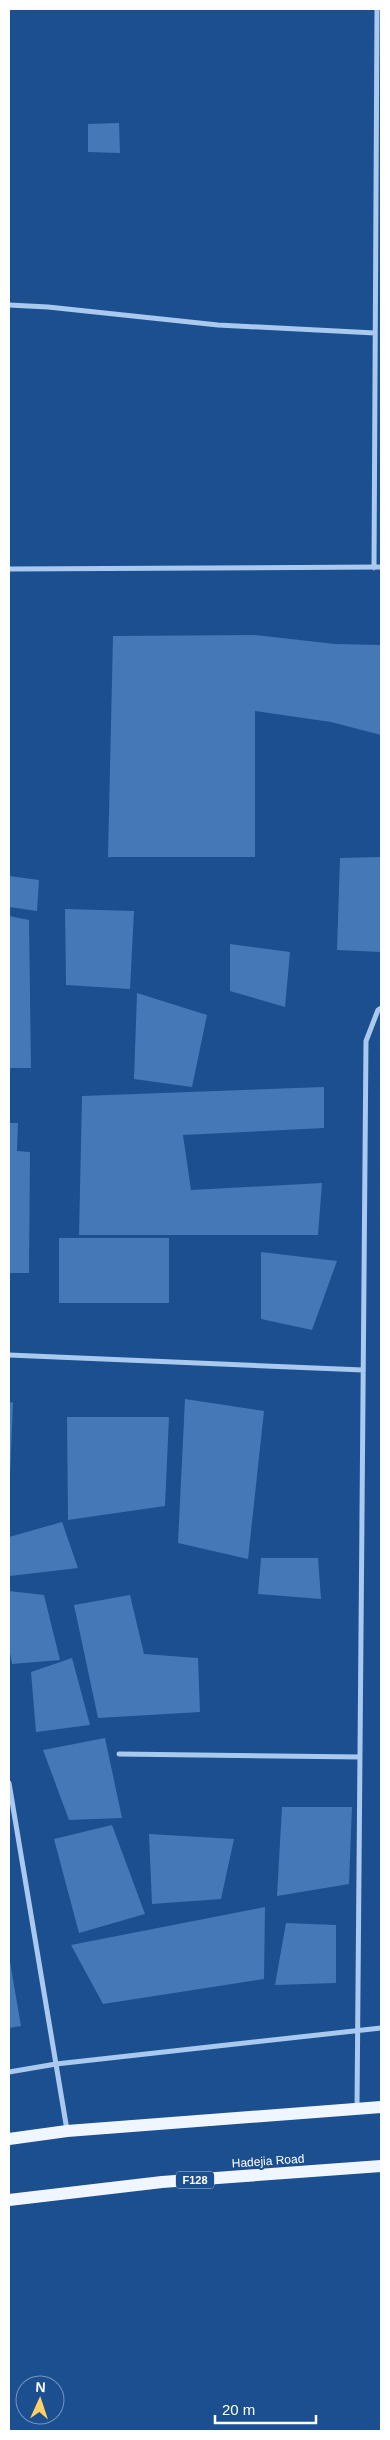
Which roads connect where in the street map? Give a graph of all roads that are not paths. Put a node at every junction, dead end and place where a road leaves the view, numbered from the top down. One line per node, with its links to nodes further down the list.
1 (377, 9): 3 (street)
2 (9, 305): 3 (street)
3 (375, 333): 4 (street)
4 (374, 568): 5 (street); 6 (street)
5 (381, 568)
6 (9, 569)
7 (381, 1008): 9 (street)
8 (9, 1355): 9 (street)
9 (363, 1370): 11 (street)
10 (119, 1754): 11 (street)
11 (360, 1757): 14 (street)
12 (9, 1783): 15 (street)
13 (381, 2028): 14 (street)
14 (358, 2030): 15 (street); 18 (street)
15 (56, 2064): 16 (street); 19 (street)
16 (9, 2072)
17 (381, 2107): 18 (main road)
18 (357, 2109): 19 (main road)
19 (67, 2131): 20 (main road)
20 (9, 2139)
21 (381, 2166): 22 (main road, Hadejia Road / F128)
22 (9, 2200)

